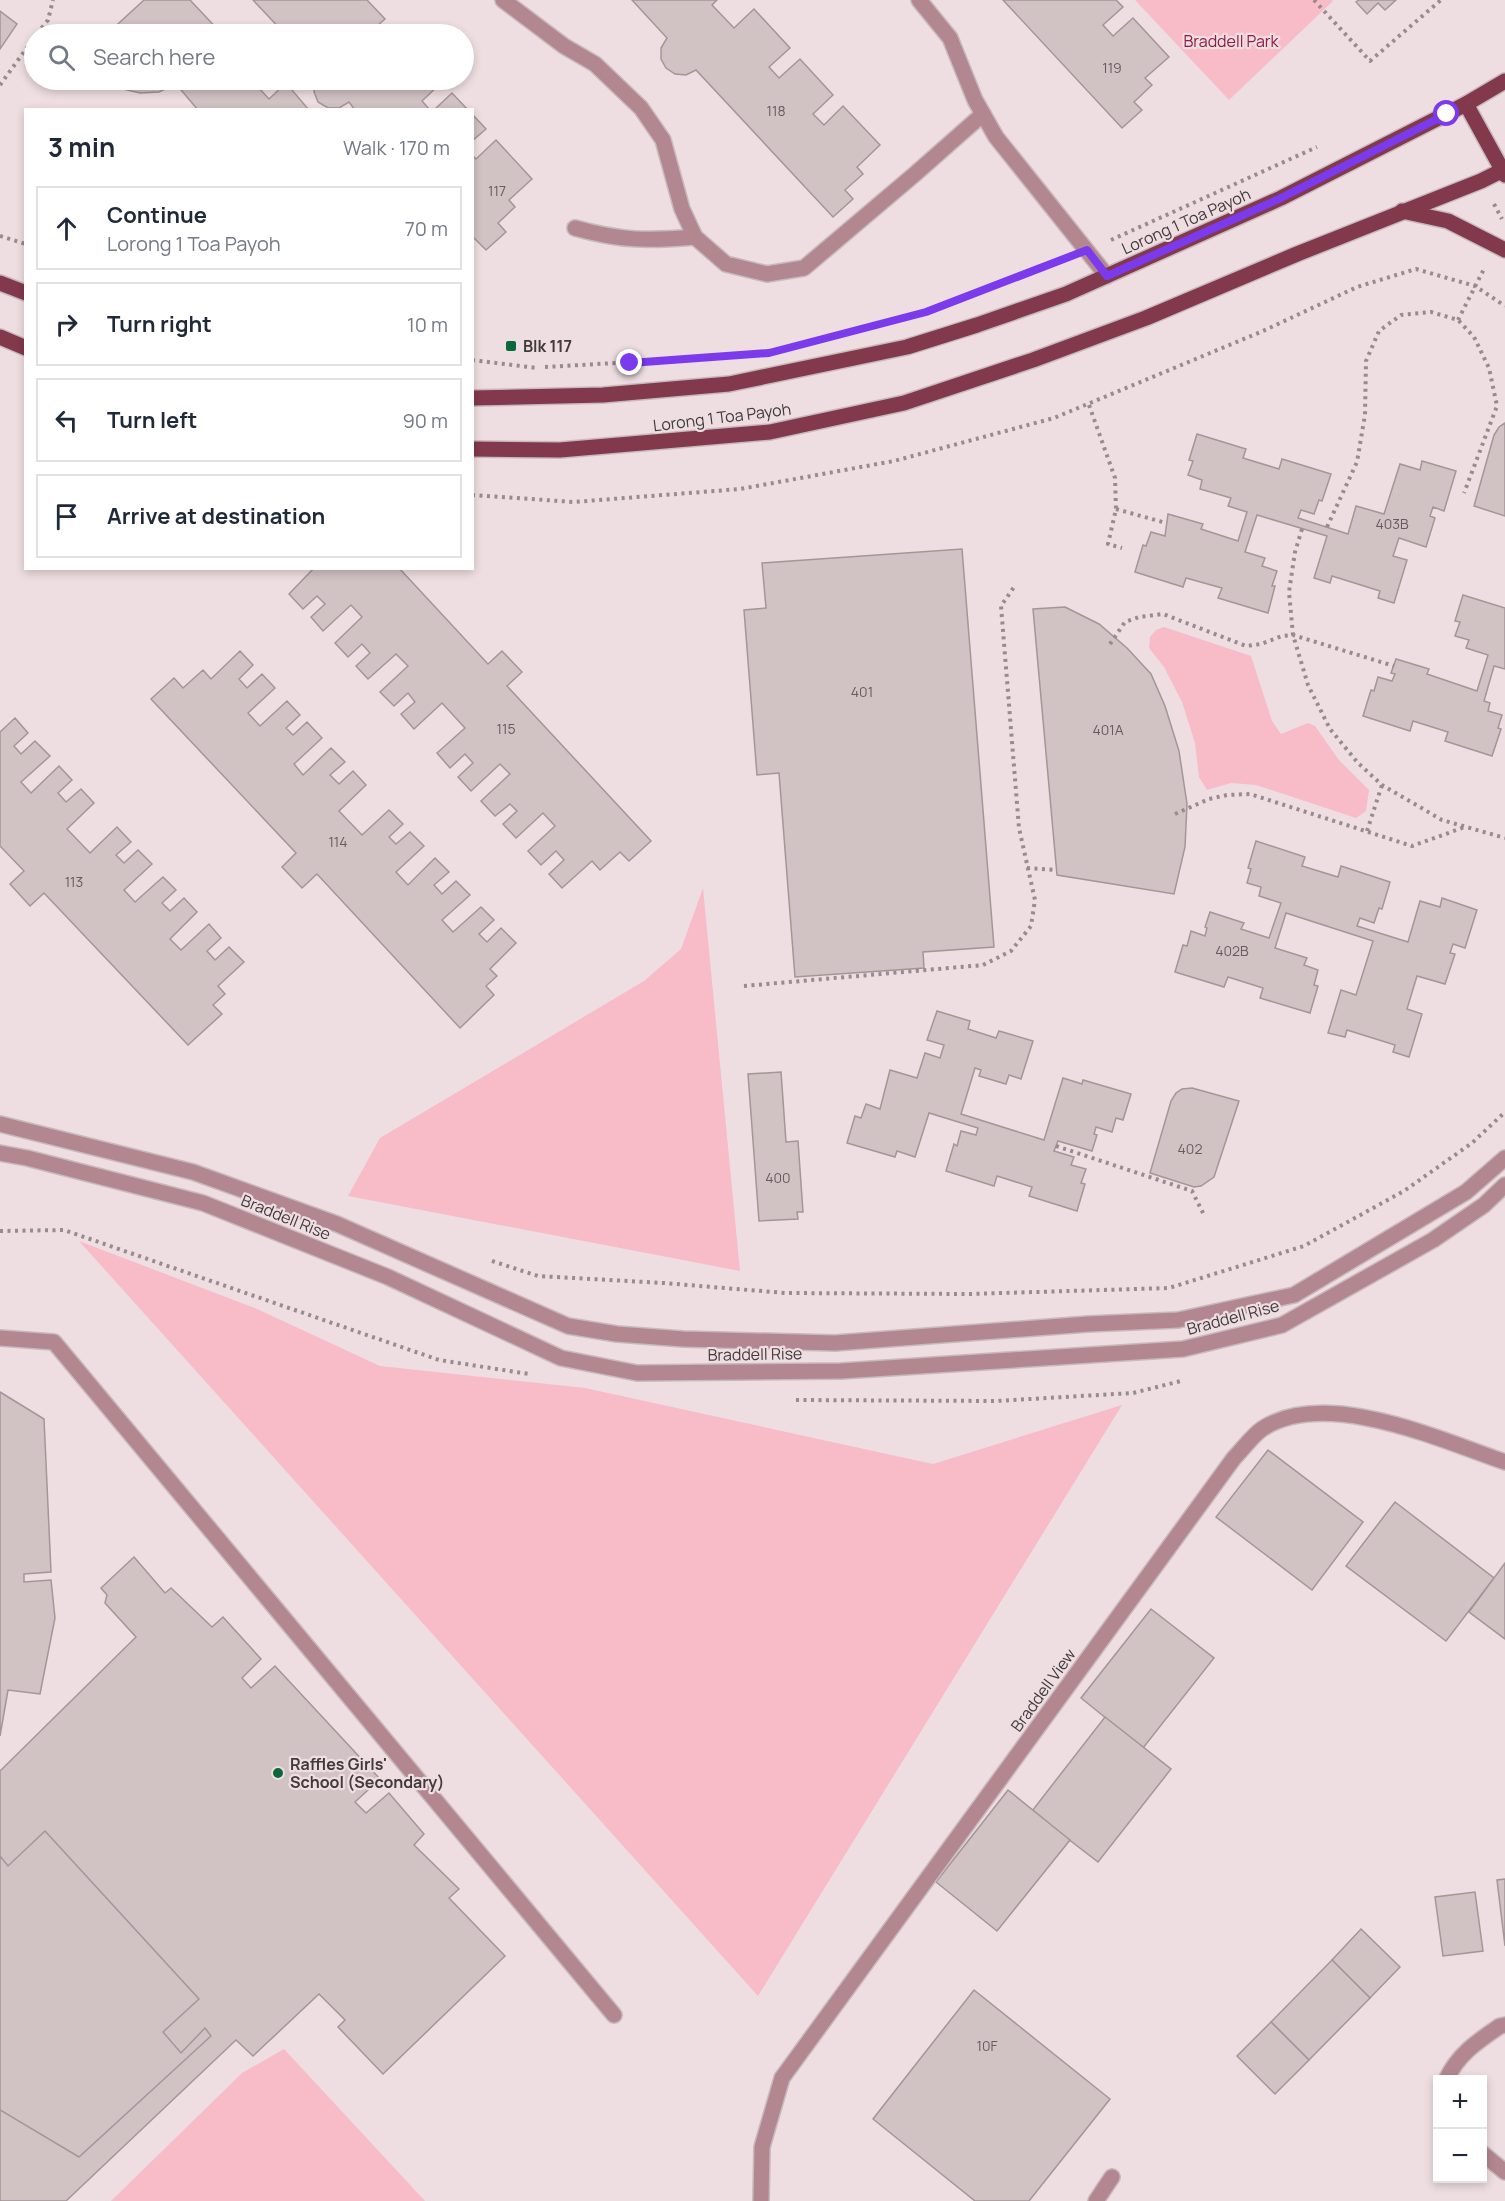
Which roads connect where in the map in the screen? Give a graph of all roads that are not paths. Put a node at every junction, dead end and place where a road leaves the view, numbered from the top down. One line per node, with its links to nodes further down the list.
1 (503, 0): 9 (street)
2 (919, 0): 5 (street)
3 (1505, 81): 4 (main road, Lorong 1 Toa Payoh)
4 (1466, 105): 6 (main road); 11 (main road, Lorong 1 Toa Payoh)
5 (983, 114): 9 (street); 11 (street)
6 (1504, 171): 7 (main road, Lorong 1 Toa Payoh)
7 (1402, 211): 10 (main road); 17 (main road, Lorong 1 Toa Payoh)
8 (575, 228): 9 (street)
9 (695, 237)
10 (1505, 250)
11 (1107, 276): 16 (main road, Lorong 1 Toa Payoh)
12 (0, 283): 13 (main road)
13 (24, 292)
14 (0, 337): 15 (main road)
15 (24, 347)
16 (474, 398)
17 (474, 449)
18 (0, 1124): 22 (street, Braddell Rise)
19 (0, 1153): 23 (street, Braddell Rise)
20 (1505, 1158): 22 (street, Braddell Rise)
21 (1505, 1185): 23 (street, Braddell Rise)
22 (1420, 1220): 23 (street)
23 (1433, 1240)
24 (0, 1338): 26 (street)
25 (1505, 1461): 32 (street, Braddell View)
26 (614, 2015)
27 (1505, 2025): 28 (street)
28 (1448, 2075)
29 (1487, 2157): 30 (street)
30 (1505, 2172)
31 (1112, 2177): 33 (street)
32 (761, 2201)
33 (1096, 2201)

